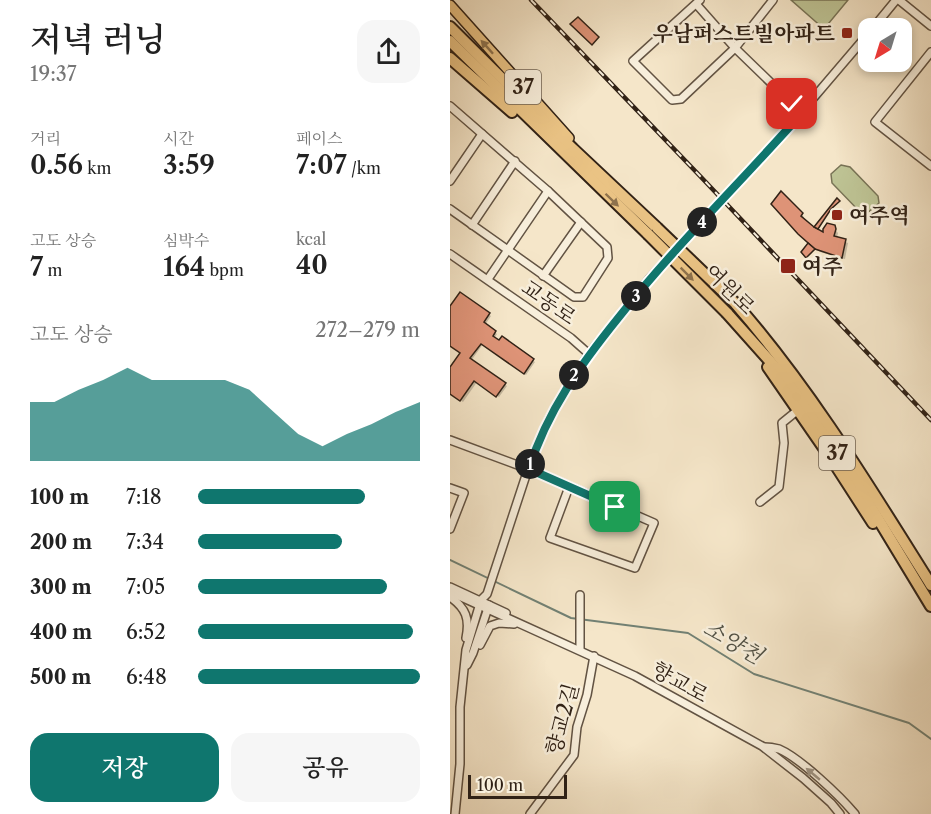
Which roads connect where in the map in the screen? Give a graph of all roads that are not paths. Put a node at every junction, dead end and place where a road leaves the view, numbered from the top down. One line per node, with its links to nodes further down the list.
1 (774, 0): 10 (street)
2 (897, 0): 5 (street); 6 (street)
3 (699, 3): 10 (street); 10 (street)
4 (450, 5): 19 (main road, 37, one-way to 4)
5 (882, 18)
6 (931, 26)
7 (450, 27): 19 (highway, 여원로)
8 (450, 41): 17 (highway, 여원로)
9 (858, 45): 14 (street)
10 (735, 48): 14 (street)
11 (931, 52): 18 (street)
12 (450, 58): 17 (highway, 37)
13 (450, 106): 15 (street, 교동로)
14 (802, 113): 31 (street)
15 (482, 134): 16 (street, 교동로); 20 (street)
16 (515, 161): 21 (street, 교동로); 24 (street)
17 (576, 165): 25 (highway, 여원로 / 37, one-way to 25)
18 (931, 166)
19 (596, 169): 25 (highway, 여원로 / 37)
20 (450, 181)
21 (548, 191): 23 (street, 교동로); 26 (street)
22 (450, 209): 24 (street, 교동로)
23 (581, 222): 28 (street, 교동로); 28 (street, 교동로)
24 (472, 225): 26 (street, 교동로)
25 (652, 231): 30 (highway, 여원로 / 37, one-way to 30, bridge); 40 (highway, 여원로 / 37, bridge)
26 (507, 250): 28 (street, 교동로); 29 (street)
27 (452, 258): 29 (street, 교동로)
28 (543, 276)
29 (488, 279): 31 (street, 교동로)
30 (760, 347): 32 (highway); 39 (highway, 여원로 / 37)
31 (589, 354): 34 (street)
32 (798, 410): 37 (street); 39 (highway)
33 (450, 440): 34 (street)
34 (529, 469): 35 (street); 44 (street)
35 (569, 487): 35 (street)
36 (450, 488): 38 (street)
37 (760, 502)
38 (450, 529)
39 (915, 580): 47 (highway, 여원로 / 37)
40 (931, 585)
41 (450, 587): 44 (street, 향교로)
42 (450, 592): 44 (street, 향교로)
43 (450, 597): 50 (street)
44 (484, 597): 46 (street); 46 (street, 향교로); 50 (street)
45 (579, 597): 49 (street)
46 (488, 606): 48 (street, 향교로); 50 (street)
47 (931, 606)
48 (534, 630): 49 (street, 향교로); 50 (street)
49 (580, 649): 51 (street, 향교로)
50 (470, 651): 53 (street)
51 (594, 656): 52 (street, 향교로); 54 (street, 향교2길)
52 (762, 746): 55 (street, 향교로); 56 (street, 향교로, one-way to 52)
53 (454, 813)
54 (530, 814)
55 (840, 814)
56 (855, 814)

